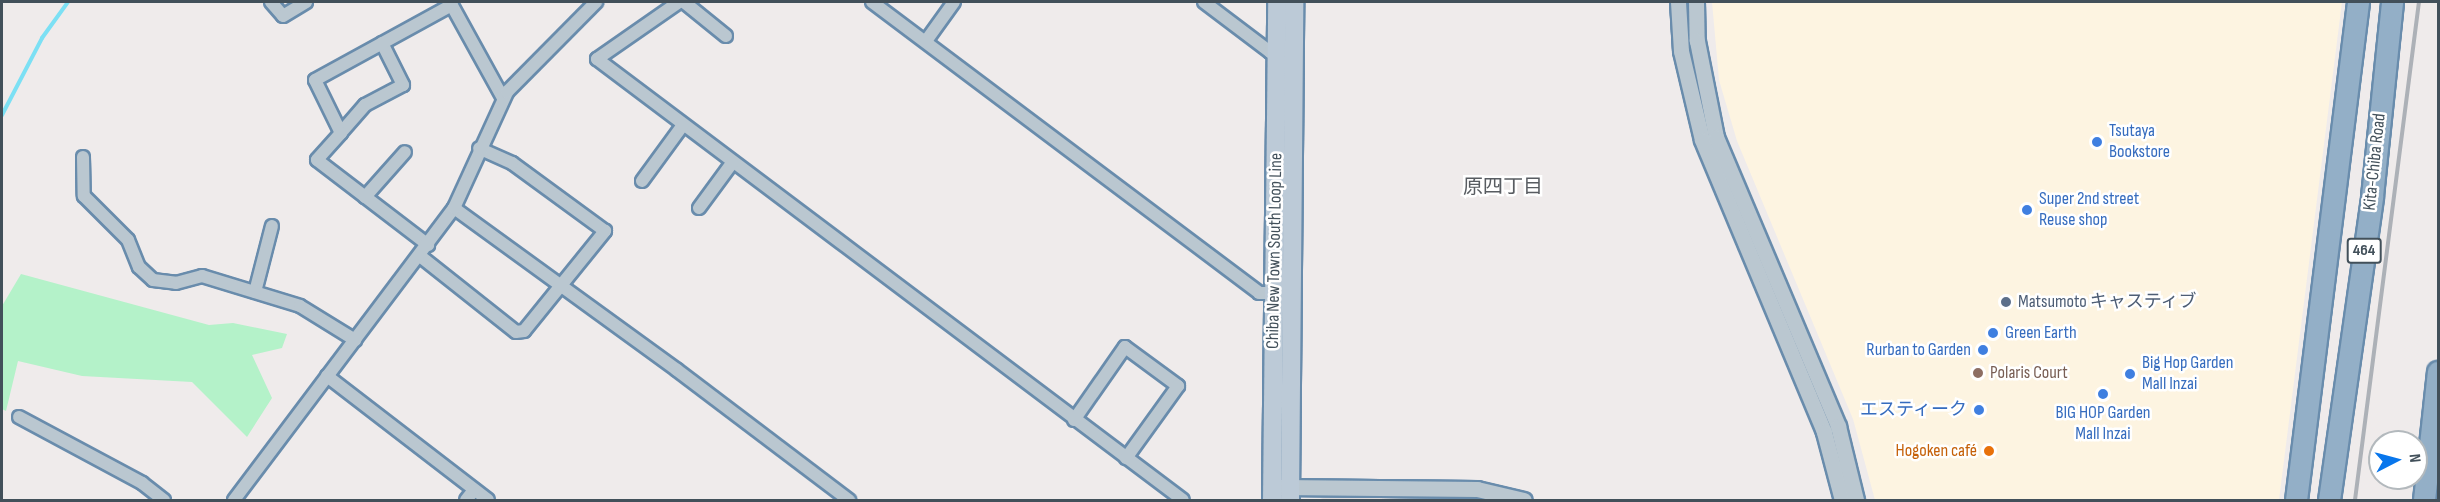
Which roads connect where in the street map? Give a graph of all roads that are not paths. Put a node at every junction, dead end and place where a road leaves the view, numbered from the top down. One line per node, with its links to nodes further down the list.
1 (271, 2): 2 (street)
2 (306, 2)
3 (596, 2): 19 (street)
4 (682, 2): 15 (street); 20 (street)
5 (872, 2): 16 (street)
6 (954, 2): 16 (street)
7 (1204, 2): 18 (street)
8 (1277, 2): 18 (main road, Chiba New Town South Loop Line)
9 (1294, 2): 45 (main road, Chiba New Town South Loop Line)
10 (1678, 2): 53 (street)
11 (1696, 2): 54 (street)
12 (2358, 2): 55 (highway, Kita-Chiba Road / 464)
13 (2392, 2): 42 (highway, Kita-Chiba Road / 464)
14 (451, 3): 17 (street); 19 (street)
15 (726, 36)
16 (926, 41): 35 (street)
17 (382, 43): 21 (street); 21 (street)
18 (1277, 51): 35 (main road, Chiba New Town South Loop Line)
19 (503, 98): 22 (street)
20 (683, 125): 25 (street); 26 (street)
21 (341, 133): 27 (street)
22 (479, 148): 28 (street); 33 (street)
23 (405, 153): 27 (street)
24 (83, 157): 34 (street)
25 (732, 163): 29 (street); 40 (street)
26 (642, 181)
27 (365, 197): 31 (street)
28 (454, 208): 31 (street); 33 (street)
29 (699, 208)
30 (272, 226): 34 (street)
31 (428, 245): 32 (street)
32 (420, 256): 33 (street); 36 (street)
33 (563, 287): 50 (street)
34 (255, 292): 36 (street)
35 (1275, 293): 44 (main road, Chiba New Town South Loop Line)
36 (355, 340): 38 (street)
37 (2439, 372): 58 (highway)
38 (327, 376): 43 (street); 47 (street)
39 (19, 417): 46 (street)
40 (1074, 420): 41 (street); 41 (street)
41 (1126, 458): 51 (street)
42 (2335, 466): 56 (highway); 57 (highway, Kita-Chiba Road / 464)
43 (474, 489): 48 (street); 49 (street)
44 (1272, 494): 45 (street)
45 (1291, 494): 52 (street)
46 (164, 501)
47 (234, 501)
48 (466, 501)
49 (488, 501)
50 (849, 501)
51 (1183, 501)
52 (1524, 501)
53 (1842, 501)
54 (1856, 501)
55 (2296, 501)
56 (2319, 501)
57 (2329, 501)
58 (2424, 501)

